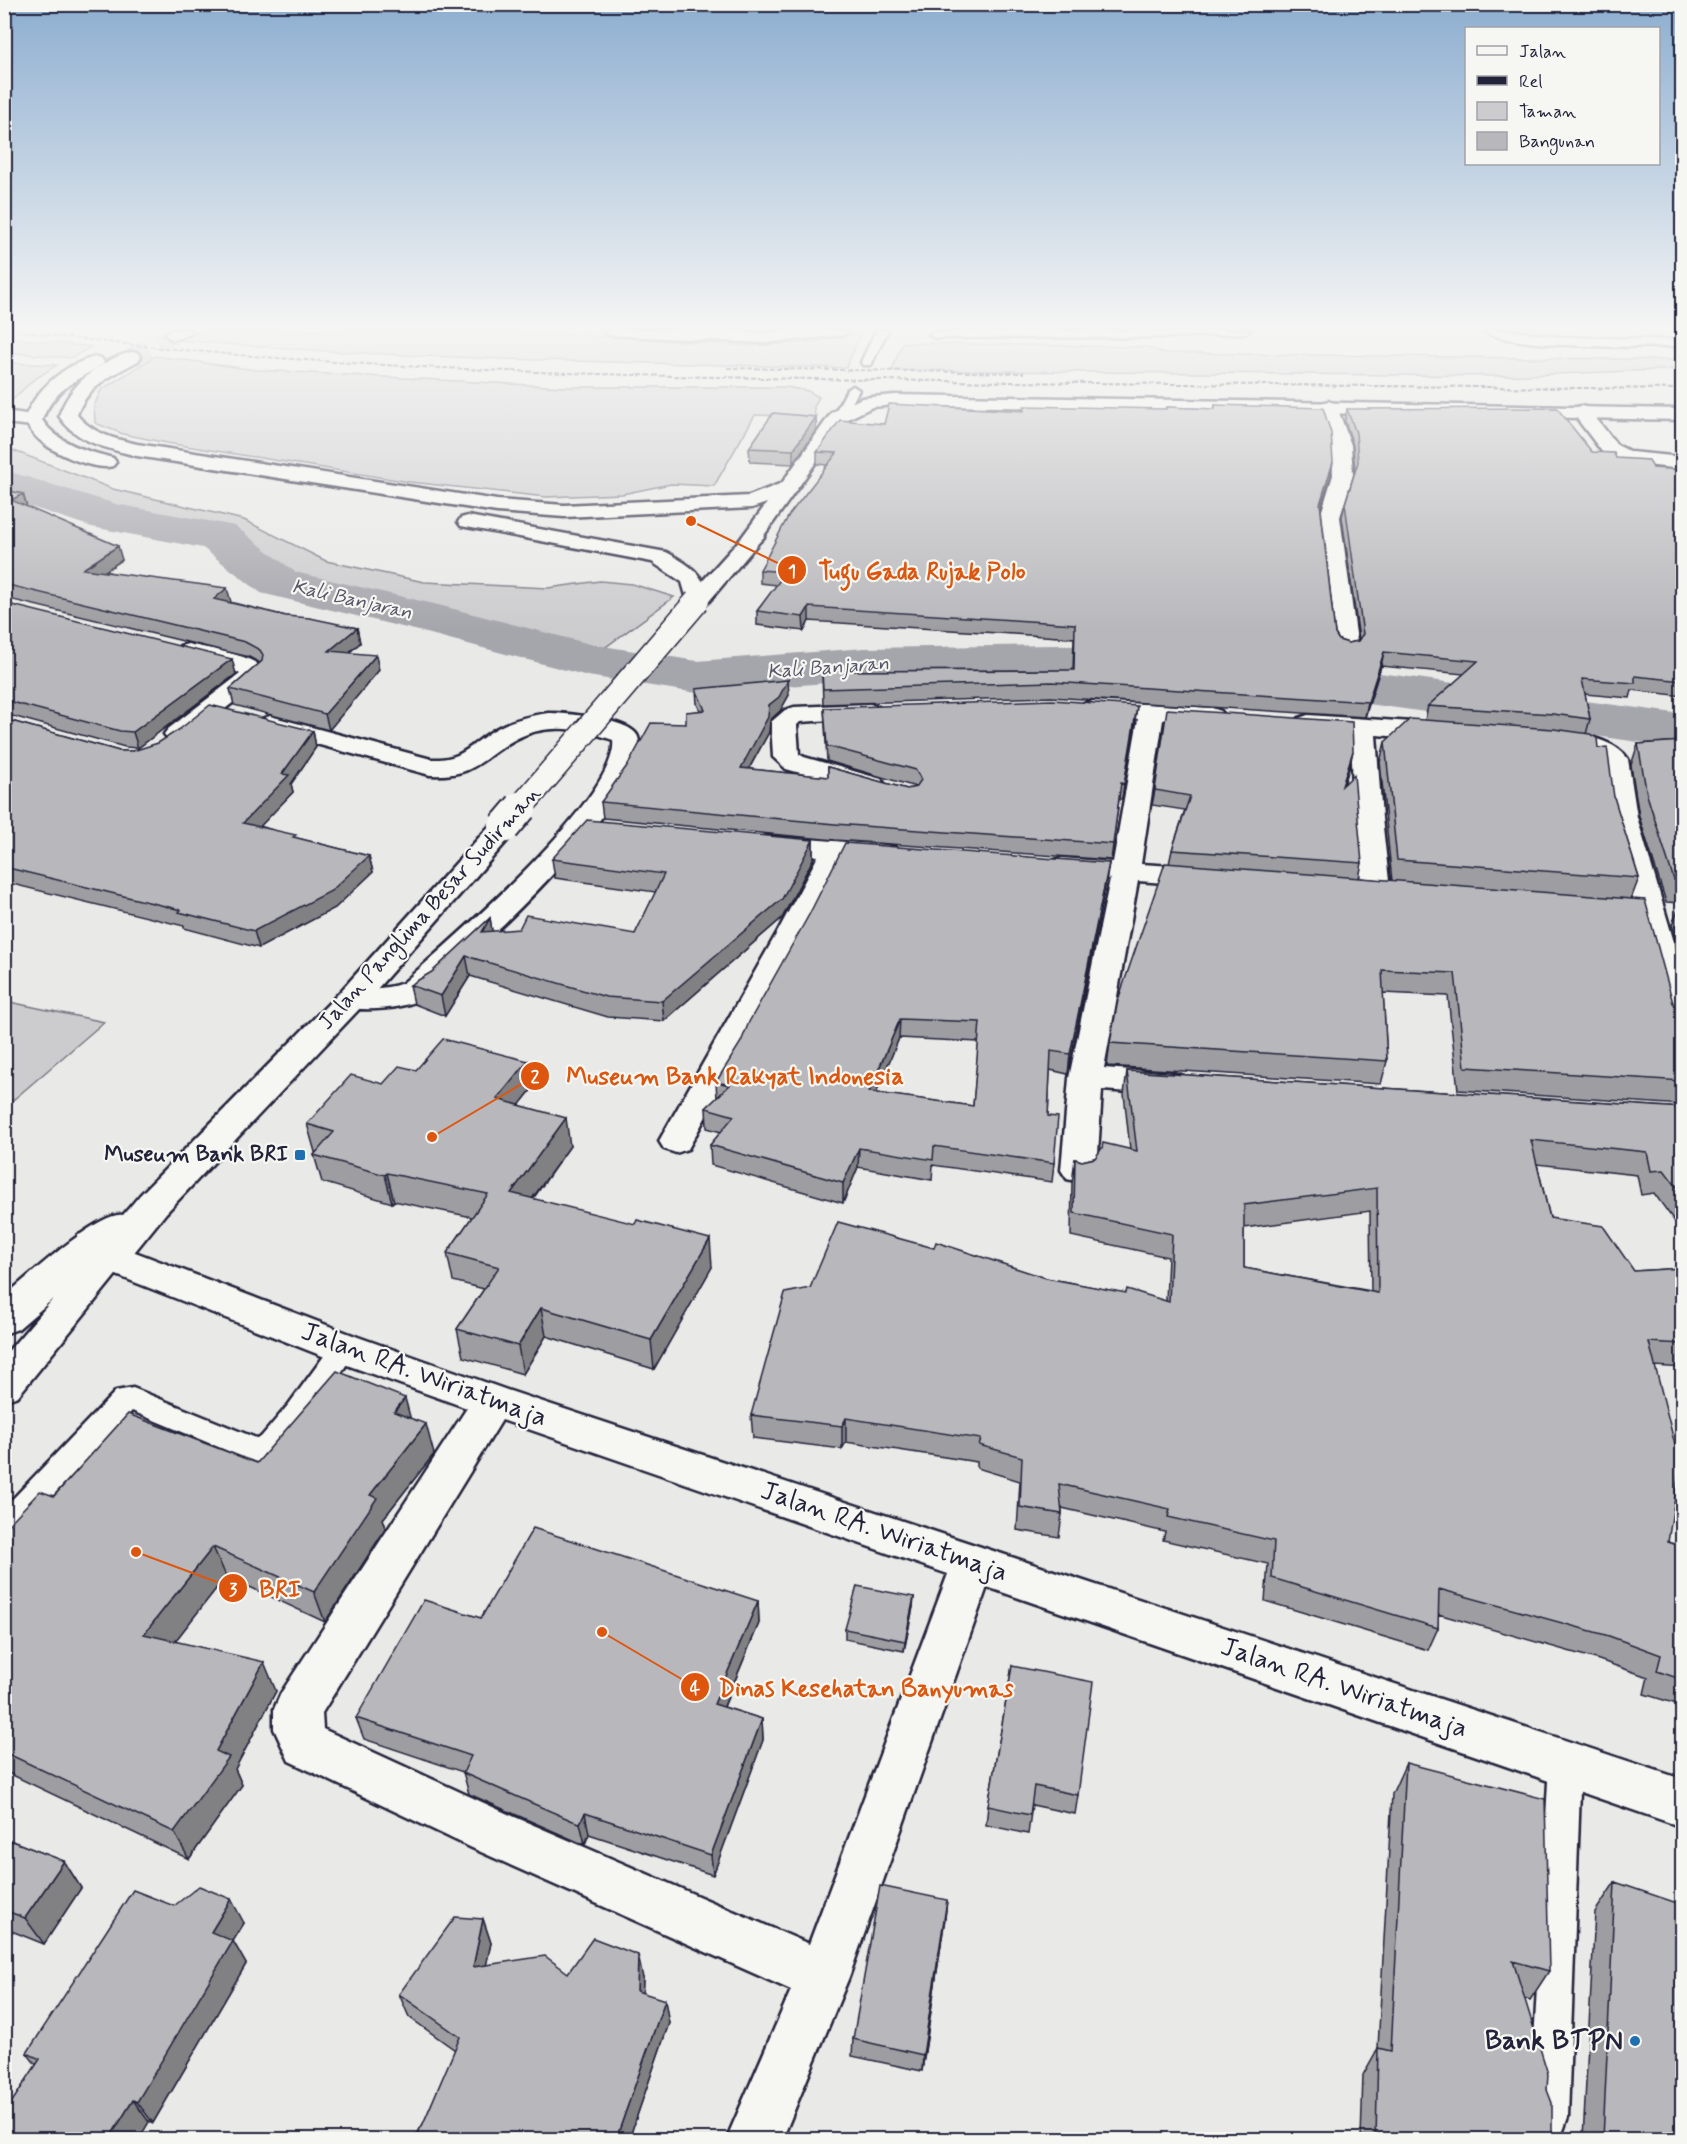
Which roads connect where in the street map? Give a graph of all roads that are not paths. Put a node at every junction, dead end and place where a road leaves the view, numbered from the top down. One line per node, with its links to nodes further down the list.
1 (38, 430): 9 (street)
2 (78, 430): 8 (street)
3 (829, 430): 7 (street, Jalan Panglima Besar Sudirman)
4 (1336, 430): 15 (street)
5 (1595, 430): 6 (street)
6 (1683, 463)
7 (789, 486): 8 (street); 11 (street, Jalan Panglima Besar Sudirman)
8 (689, 504): 11 (street); 12 (street)
9 (426, 514)
10 (449, 519): 12 (street)
11 (753, 537): 12 (street); 13 (street, Jalan Panglima Besar Sudirman)
12 (658, 557): 13 (street)
13 (697, 601): 38 (street, Jalan Panglima Besar Sudirman, bridge)
14 (172, 647): 19 (street)
15 (1346, 648)
16 (1073, 707): 18 (street)
17 (892, 711): 26 (street)
18 (1152, 711): 20 (street); 33 (street)
19 (229, 714): 25 (street); 27 (street)
20 (1234, 717)
21 (1281, 721): 22 (street)
22 (1364, 727): 23 (street); 35 (street)
23 (1461, 734)
24 (1548, 739): 36 (street)
25 (159, 748)
26 (895, 791)
27 (581, 827): 28 (street); 38 (street)
28 (616, 830)
29 (743, 841): 30 (street)
30 (835, 850): 31 (street); 42 (street)
31 (916, 856)
32 (1032, 864): 33 (street)
33 (1125, 871): 34 (street); 40 (street)
34 (1233, 879)
35 (1376, 890)
36 (1641, 911): 37 (street); 39 (street)
37 (1683, 914)
38 (351, 999): 44 (street, Jalan Panglima Besar Sudirman)
39 (1683, 1025)
40 (1086, 1078): 41 (street); 43 (street)
41 (1205, 1086)
42 (676, 1141)
43 (1078, 1170)
44 (100, 1251): 45 (street, Jalan Panglima Besar Sudirman); 46 (street, Jalan RA. Wiriatmaja); 47 (street, Jalan Panglima Besar Sudirman)
45 (4, 1318)
46 (344, 1348): 48 (street, Jalan RA. Wiriatmaja); 49 (lane)
47 (4, 1385)
48 (493, 1401): 50 (street, Jalan RA. Wiriatmaja); 53 (street)
49 (4, 1528)
50 (974, 1563): 51 (street, Jalan RA. Wiriatmaja); 53 (street)
51 (1565, 1763): 52 (street, Jalan RA. Wiriatmaja); 54 (lane)
52 (1683, 1803)
53 (823, 1977): 55 (street)
54 (1549, 2117)
55 (754, 2139)

